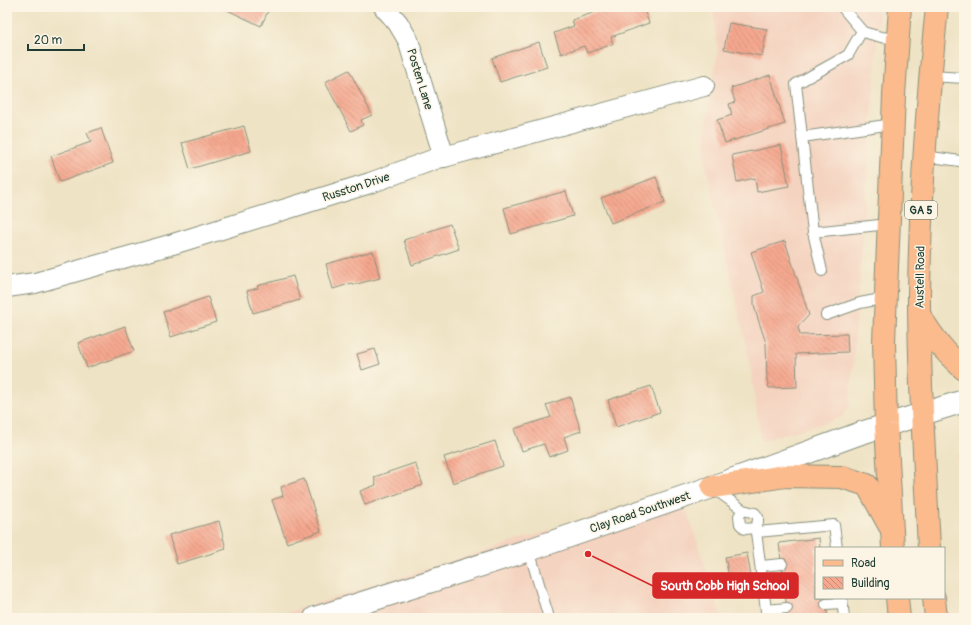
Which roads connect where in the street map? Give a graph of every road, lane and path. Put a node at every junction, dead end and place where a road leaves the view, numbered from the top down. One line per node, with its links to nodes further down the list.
1 (384, 7): 13 (street, Posten Lane)
2 (842, 7): 5 (lane)
3 (900, 7): 6 (main road, GA 5)
4 (937, 7): 7 (main road, Austell Road / GA 5)
5 (862, 31): 6 (lane); 11 (lane)
6 (898, 39): 10 (main road, GA 5)
7 (930, 76): 8 (lane); 12 (main road, Austell Road / GA 5)
8 (964, 78)
9 (704, 86): 13 (street, Russton Drive)
10 (893, 124): 11 (lane); 15 (main road, GA 5)
11 (802, 137): 16 (lane)
12 (924, 156): 14 (lane); 21 (main road, Austell Road / GA 5)
13 (444, 157): 18 (street, Russton Drive)
14 (960, 161)
15 (889, 224): 16 (lane); 19 (main road, GA 5)
16 (813, 232): 17 (lane)
17 (822, 271)
18 (7, 287)
19 (886, 298): 20 (lane); 25 (main road, GA 5)
20 (826, 314)
21 (920, 316): 22 (main road); 24 (main road, Austell Road / GA 5)
22 (964, 369)
23 (964, 401): 24 (street, Clay Road Southwest)
24 (922, 413): 25 (street, Clay Road Southwest); 31 (main road, Austell Road / GA 5)
25 (886, 425): 26 (street, Clay Road Southwest); 29 (main road, GA 5)
26 (712, 487): 27 (lane); 29 (main road); 32 (street, Clay Road Southwest)
27 (743, 510): 28 (lane); 28 (lane)
28 (755, 530): 30 (lane); 34 (lane)
29 (893, 539)
30 (837, 547)
31 (929, 547)
32 (528, 550): 43 (street, Clay Road Southwest); 44 (lane)
33 (782, 564): 34 (lane)
34 (761, 566): 36 (lane)
35 (784, 585): 36 (lane)
36 (763, 588): 42 (lane)
37 (897, 599): 46 (main road)
38 (934, 599): 47 (main road)
39 (842, 601): 40 (lane); 45 (lane)
40 (826, 604)
41 (787, 608): 42 (lane)
42 (766, 614)
43 (315, 618)
44 (549, 618)
45 (844, 618)
46 (899, 618)
47 (936, 618)

